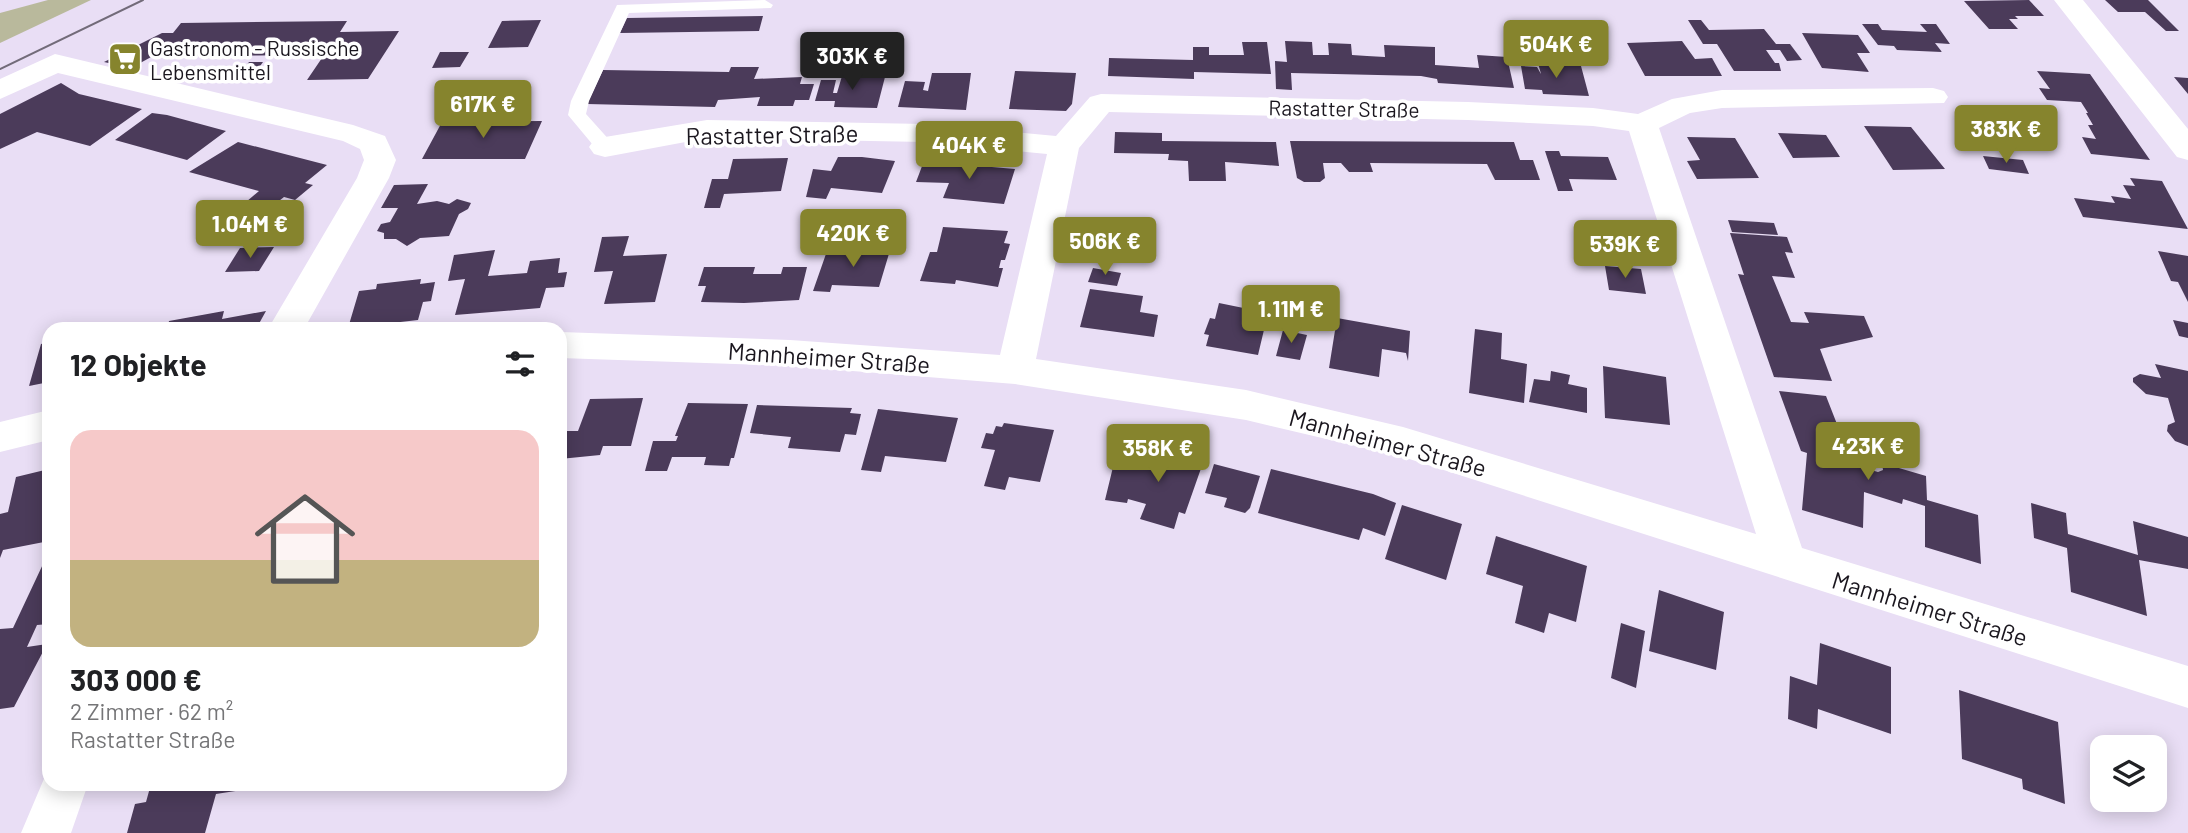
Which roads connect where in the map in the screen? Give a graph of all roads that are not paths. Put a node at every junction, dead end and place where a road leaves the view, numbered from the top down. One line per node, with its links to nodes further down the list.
1 (2068, 0): 8 (street)
2 (765, 5): 7 (lane)
3 (0, 90): 9 (street)
4 (1933, 97): 5 (street)
5 (1642, 124): 6 (street, Rastatter Straße); 14 (street)
6 (1065, 146): 7 (street, Rastatter Straße); 11 (street, Rastatter Straße)
7 (605, 147)
8 (2188, 150)
9 (290, 322)
10 (567, 345): 11 (street, Mannheimer Straße)
11 (1015, 370): 14 (street, Mannheimer Straße)
12 (42, 427): 13 (street)
13 (0, 437)
14 (1786, 564): 15 (street, Mannheimer Straße)
15 (2188, 687)
16 (61, 791): 17 (street)
17 (46, 833)

